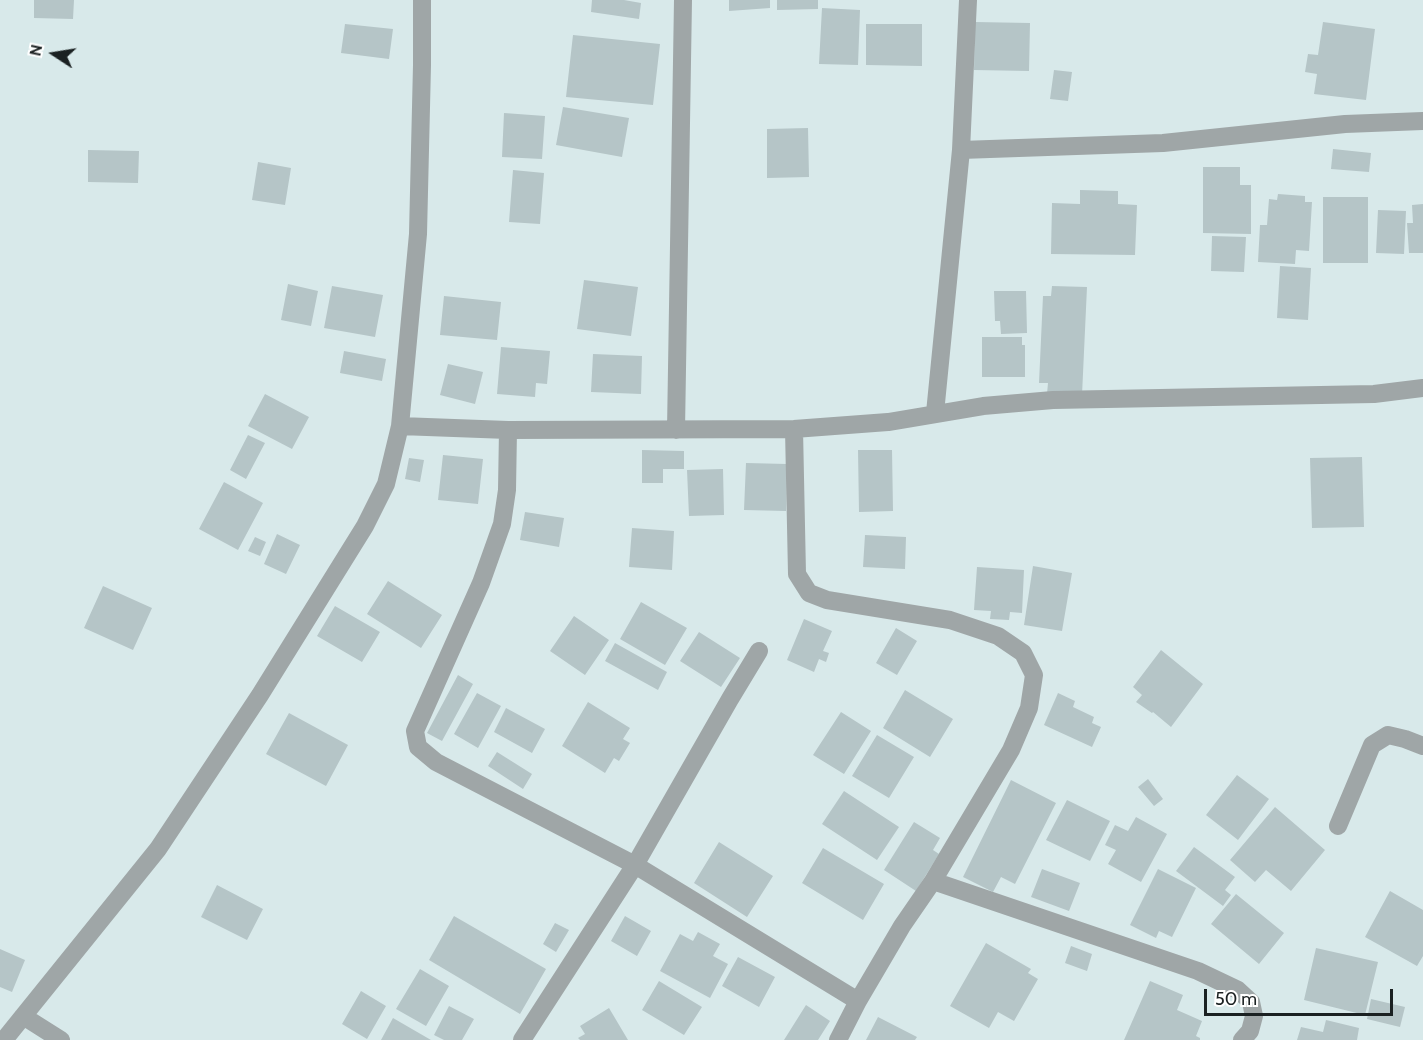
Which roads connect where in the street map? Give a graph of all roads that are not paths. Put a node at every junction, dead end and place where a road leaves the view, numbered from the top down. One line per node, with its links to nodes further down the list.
1 (422, 0): 8 (street)
2 (683, 0): 11 (street)
3 (968, 0): 5 (street)
4 (1423, 121): 5 (street)
5 (961, 150): 7 (street)
6 (1423, 388): 7 (street)
7 (934, 413): 9 (street)
8 (400, 426): 10 (street); 18 (street)
9 (794, 429): 11 (street); 16 (street)
10 (508, 430): 11 (street); 15 (street)
11 (676, 430)
12 (759, 651): 15 (street)
13 (1423, 746): 14 (street)
14 (1338, 826)
15 (634, 865): 17 (street); 21 (street)
16 (933, 881): 17 (street); 23 (street)
17 (858, 1000): 22 (street)
18 (23, 1016): 19 (street); 20 (street)
19 (4, 1040)
20 (61, 1040)
21 (522, 1040)
22 (838, 1040)
23 (1242, 1040)

